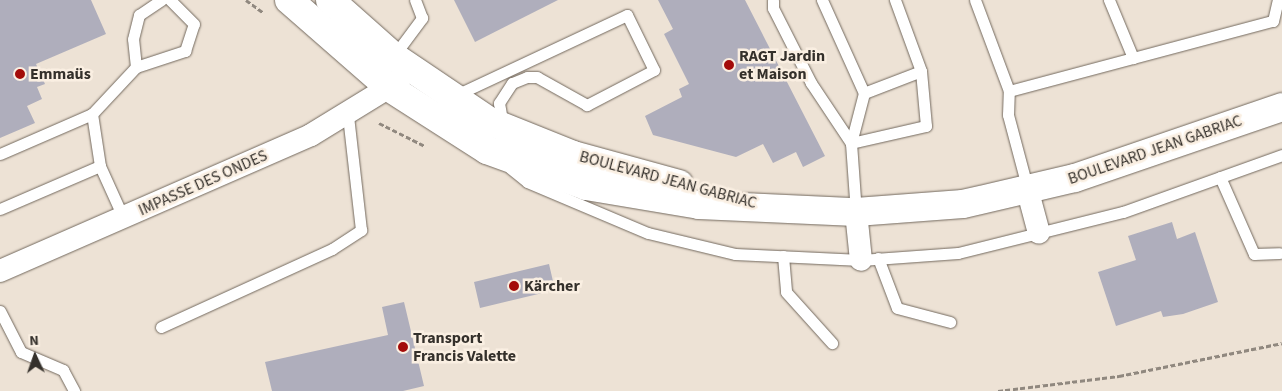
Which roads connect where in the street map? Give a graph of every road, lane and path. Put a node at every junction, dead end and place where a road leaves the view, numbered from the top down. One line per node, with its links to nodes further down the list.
1 (162, 0): 14 (lane)
2 (170, 0): 14 (lane)
3 (289, 0): 16 (main road, BOULEVARD JEAN GABRIAC)
4 (309, 0): 16 (street, BOULEVARD JEAN GABRIAC)
5 (330, 0): 16 (main road, BOULEVARD JEAN GABRIAC)
6 (415, 0): 16 (lane)
7 (773, 0): 25 (lane)
8 (822, 0): 18 (lane)
9 (895, 0): 15 (lane)
10 (975, 0): 17 (lane)
11 (1109, 0): 13 (lane)
12 (1278, 0): 13 (lane)
13 (1133, 58): 17 (lane)
14 (136, 67): 21 (lane)
15 (921, 71): 18 (lane); 25 (lane)
16 (394, 75): 19 (main road, BOULEVARD JEAN GABRIAC); 22 (street, IMPASSE DES ONDES); 24 (street, BOULEVARD JEAN GABRIAC); 26 (main road, BOULEVARD JEAN GABRIAC)
17 (1009, 91): 31 (lane)
18 (864, 93): 25 (lane)
19 (450, 98): 23 (main road, BOULEVARD JEAN GABRIAC); 23 (lane)
20 (1282, 107): 31 (main road, BOULEVARD JEAN GABRIAC)
21 (92, 114): 27 (lane); 29 (lane)
22 (348, 116): 35 (street, IMPASSE DES ONDES); 43 (lane)
23 (504, 128): 24 (main road, BOULEVARD JEAN GABRIAC)
24 (538, 142): 32 (main road, BOULEVARD JEAN GABRIAC)
25 (851, 142): 34 (lane)
26 (487, 150): 32 (main road, BOULEVARD JEAN GABRIAC); 38 (lane)
27 (0, 154)
28 (1282, 155): 30 (lane)
29 (100, 166): 33 (lane); 35 (lane)
30 (1220, 177): 36 (lane); 37 (lane)
31 (1028, 192): 34 (main road, BOULEVARD JEAN GABRIAC); 36 (street)
32 (770, 208): 34 (main road, BOULEVARD JEAN GABRIAC)
33 (0, 209)
34 (856, 212): 39 (street)
35 (123, 217): 40 (street, IMPASSE DES ONDES)
36 (1039, 233): 39 (lane)
37 (1279, 254)
38 (783, 256): 39 (lane); 44 (lane)
39 (870, 259): 42 (lane)
40 (0, 271)
41 (0, 311): 46 (lane)
42 (950, 322)
43 (161, 327)
44 (832, 343)
45 (1282, 343): 47 (path)
46 (74, 391)
47 (998, 391)

